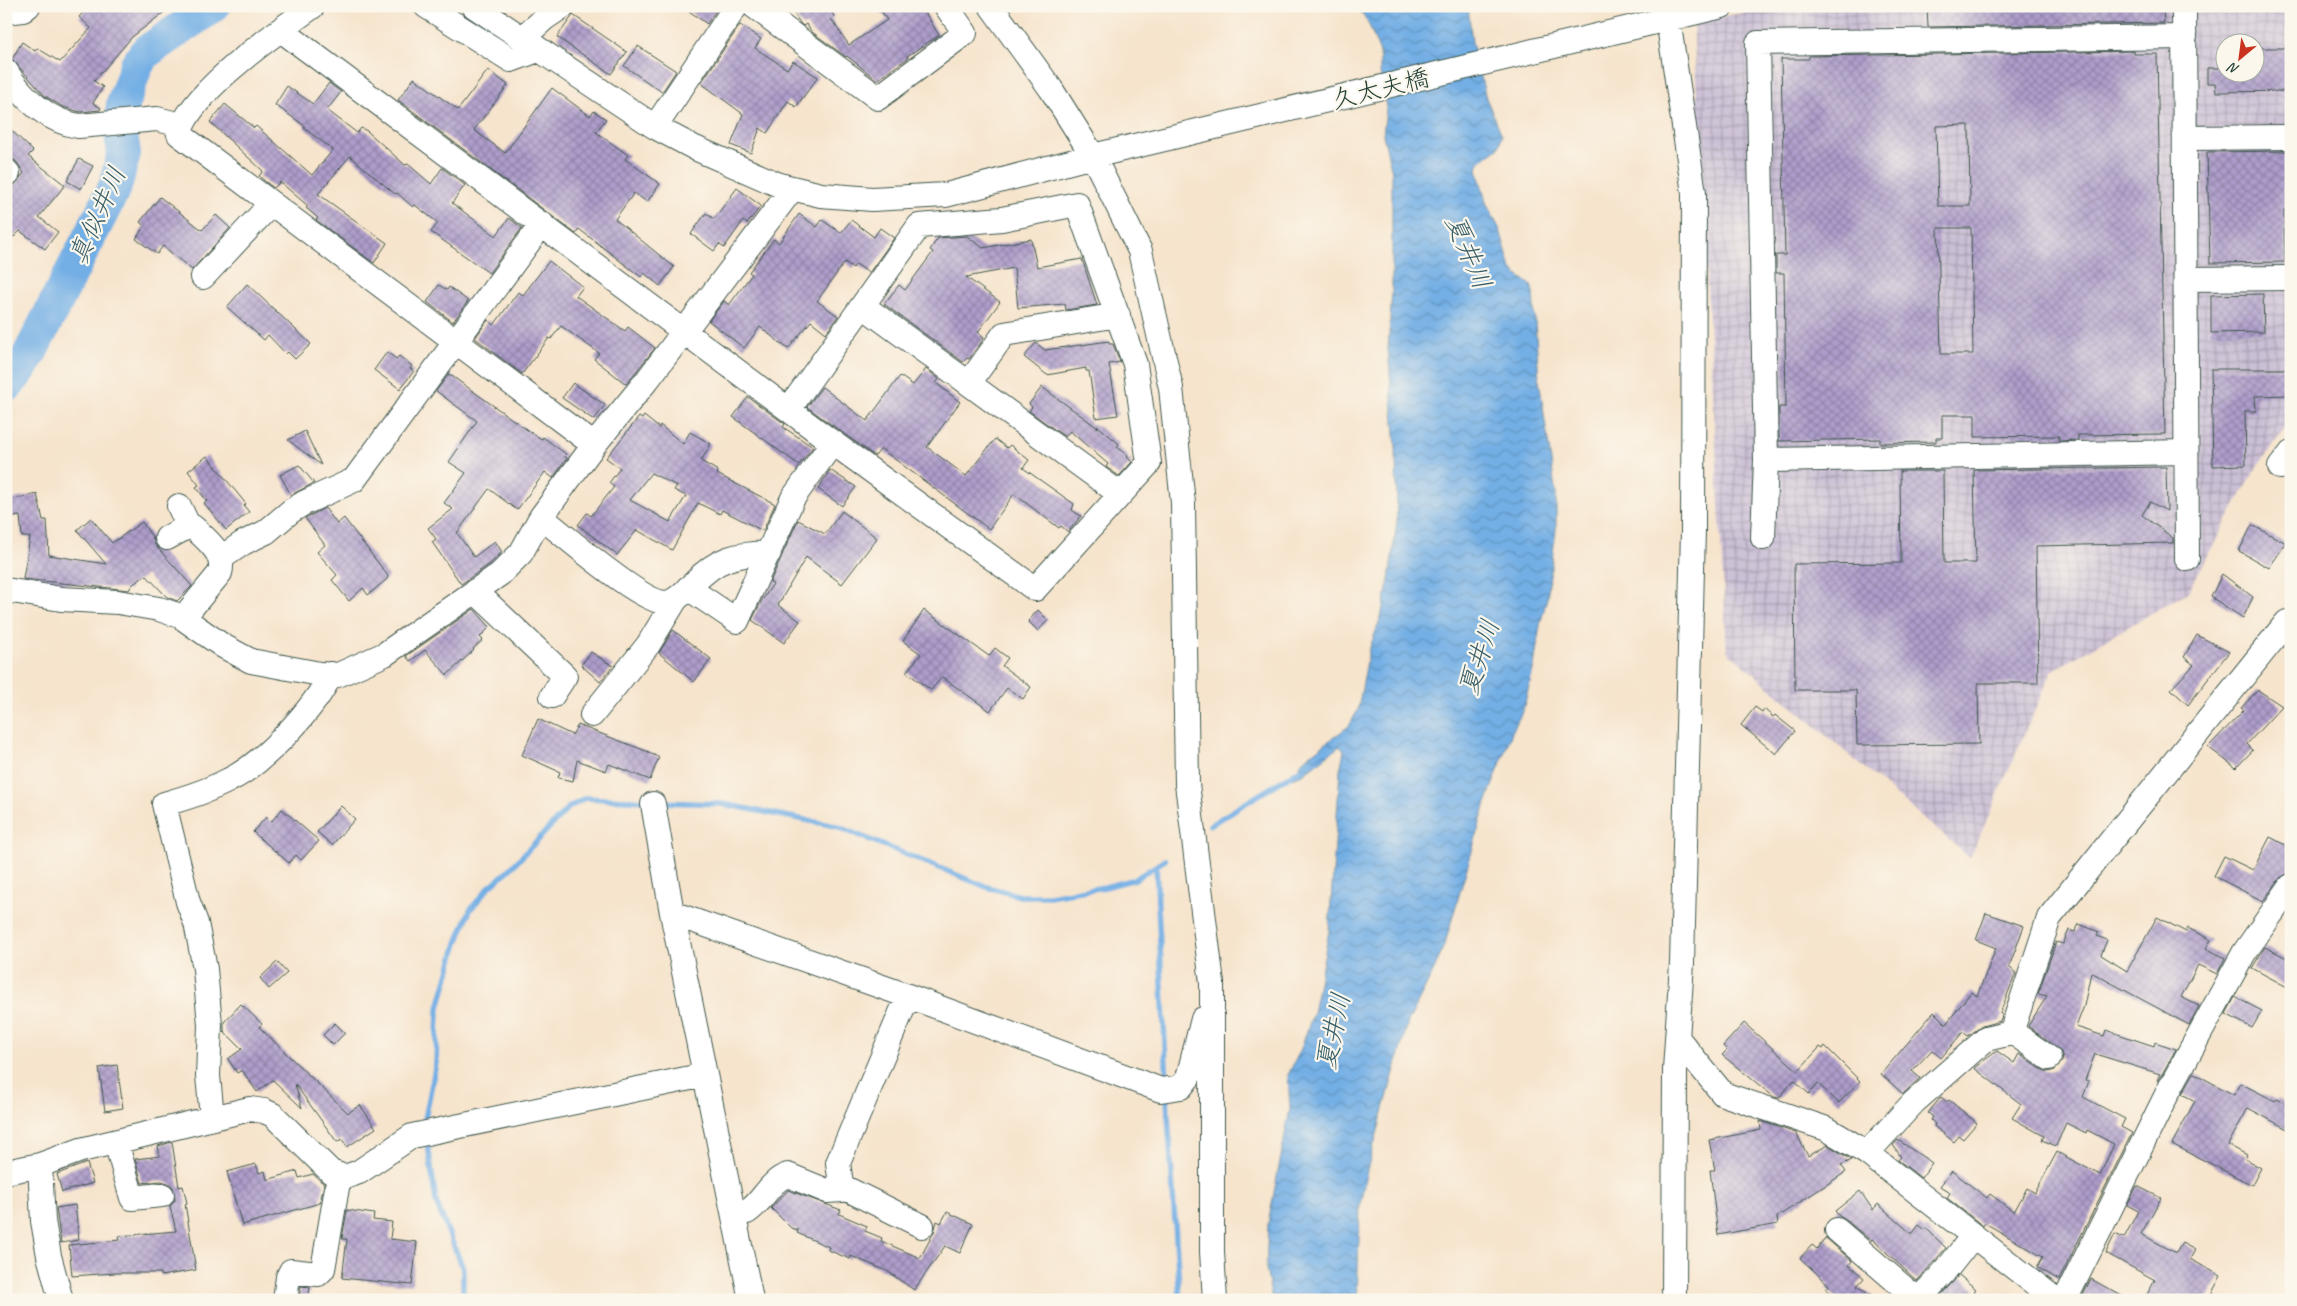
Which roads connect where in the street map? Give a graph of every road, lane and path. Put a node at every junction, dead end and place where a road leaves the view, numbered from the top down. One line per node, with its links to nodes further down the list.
1 (28, 6): 12 (street)
2 (313, 6): 14 (street)
3 (426, 6): 16 (street)
4 (474, 6): 16 (street, 久太夫橋)
5 (736, 6): 19 (street)
6 (754, 6): 7 (street)
7 (946, 6)
8 (991, 6): 22 (street)
9 (1722, 6): 13 (street, 久太夫橋)
10 (2184, 6): 15 (street)
11 (546, 10): 16 (street)
12 (6, 12)
13 (1665, 15): 22 (street, 久太夫橋); 60 (street)
14 (281, 30): 18 (street); 25 (street)
15 (2185, 37): 21 (street); 38 (street)
16 (530, 44): 19 (street, 久太夫橋)
17 (6, 71): 18 (street)
18 (181, 125): 24 (street)
19 (655, 127): 23 (street, 久太夫橋)
20 (2291, 137): 21 (street)
21 (2185, 138): 27 (street)
22 (1098, 156): 23 (street, 久太夫橋); 57 (street)
23 (792, 188): 31 (street)
24 (271, 204): 26 (street); 32 (street)
25 (542, 224): 31 (street); 32 (street)
26 (203, 277)
27 (2186, 278): 28 (street); 37 (street)
28 (2291, 278)
29 (863, 306): 30 (street); 33 (street); 34 (street)
30 (1118, 315): 33 (street); 39 (street)
31 (685, 331): 34 (street); 36 (street)
32 (454, 341): 36 (street); 44 (street)
33 (969, 383): 39 (street)
34 (789, 410): 35 (street)
35 (833, 442): 39 (street); 43 (street)
36 (594, 445): 40 (street)
37 (2186, 452): 38 (street); 45 (street)
38 (1766, 460): 42 (street)
39 (1120, 494)
40 (541, 517): 47 (street); 48 (street)
41 (167, 538): 44 (street)
42 (1763, 538)
43 (769, 553): 48 (street); 48 (street)
44 (221, 558): 49 (street)
45 (2187, 559)
46 (6, 590): 49 (street)
47 (475, 591): 51 (street); 52 (street)
48 (682, 594): 53 (street)
49 (183, 618): 51 (street)
50 (2291, 624): 59 (street)
51 (331, 674): 63 (street)
52 (552, 696)
53 (592, 715)
54 (653, 804): 56 (street)
55 (2291, 886): 82 (street)
56 (672, 913): 58 (street); 62 (street)
57 (1212, 983): 58 (street); 78 (street)
58 (908, 996): 69 (street)
59 (2011, 1031): 61 (street); 65 (street)
60 (1679, 1040): 65 (street); 79 (street)
61 (2049, 1058)
62 (705, 1075): 68 (street); 71 (street)
63 (212, 1117): 64 (street); 68 (street)
64 (116, 1142): 66 (street); 70 (street)
65 (1867, 1153): 74 (street)
66 (40, 1165): 67 (street); 75 (street)
67 (6, 1172)
68 (339, 1176): 76 (street)
69 (843, 1187): 71 (street); 72 (street)
70 (162, 1195)
71 (733, 1210): 77 (street)
72 (922, 1226)
73 (1837, 1230): 80 (street)
74 (1973, 1236): 80 (street); 81 (street)
75 (62, 1300)
76 (285, 1300)
77 (750, 1300)
78 (1215, 1300)
79 (1674, 1300)
80 (1918, 1300)
81 (2056, 1300)
82 (2065, 1300)

